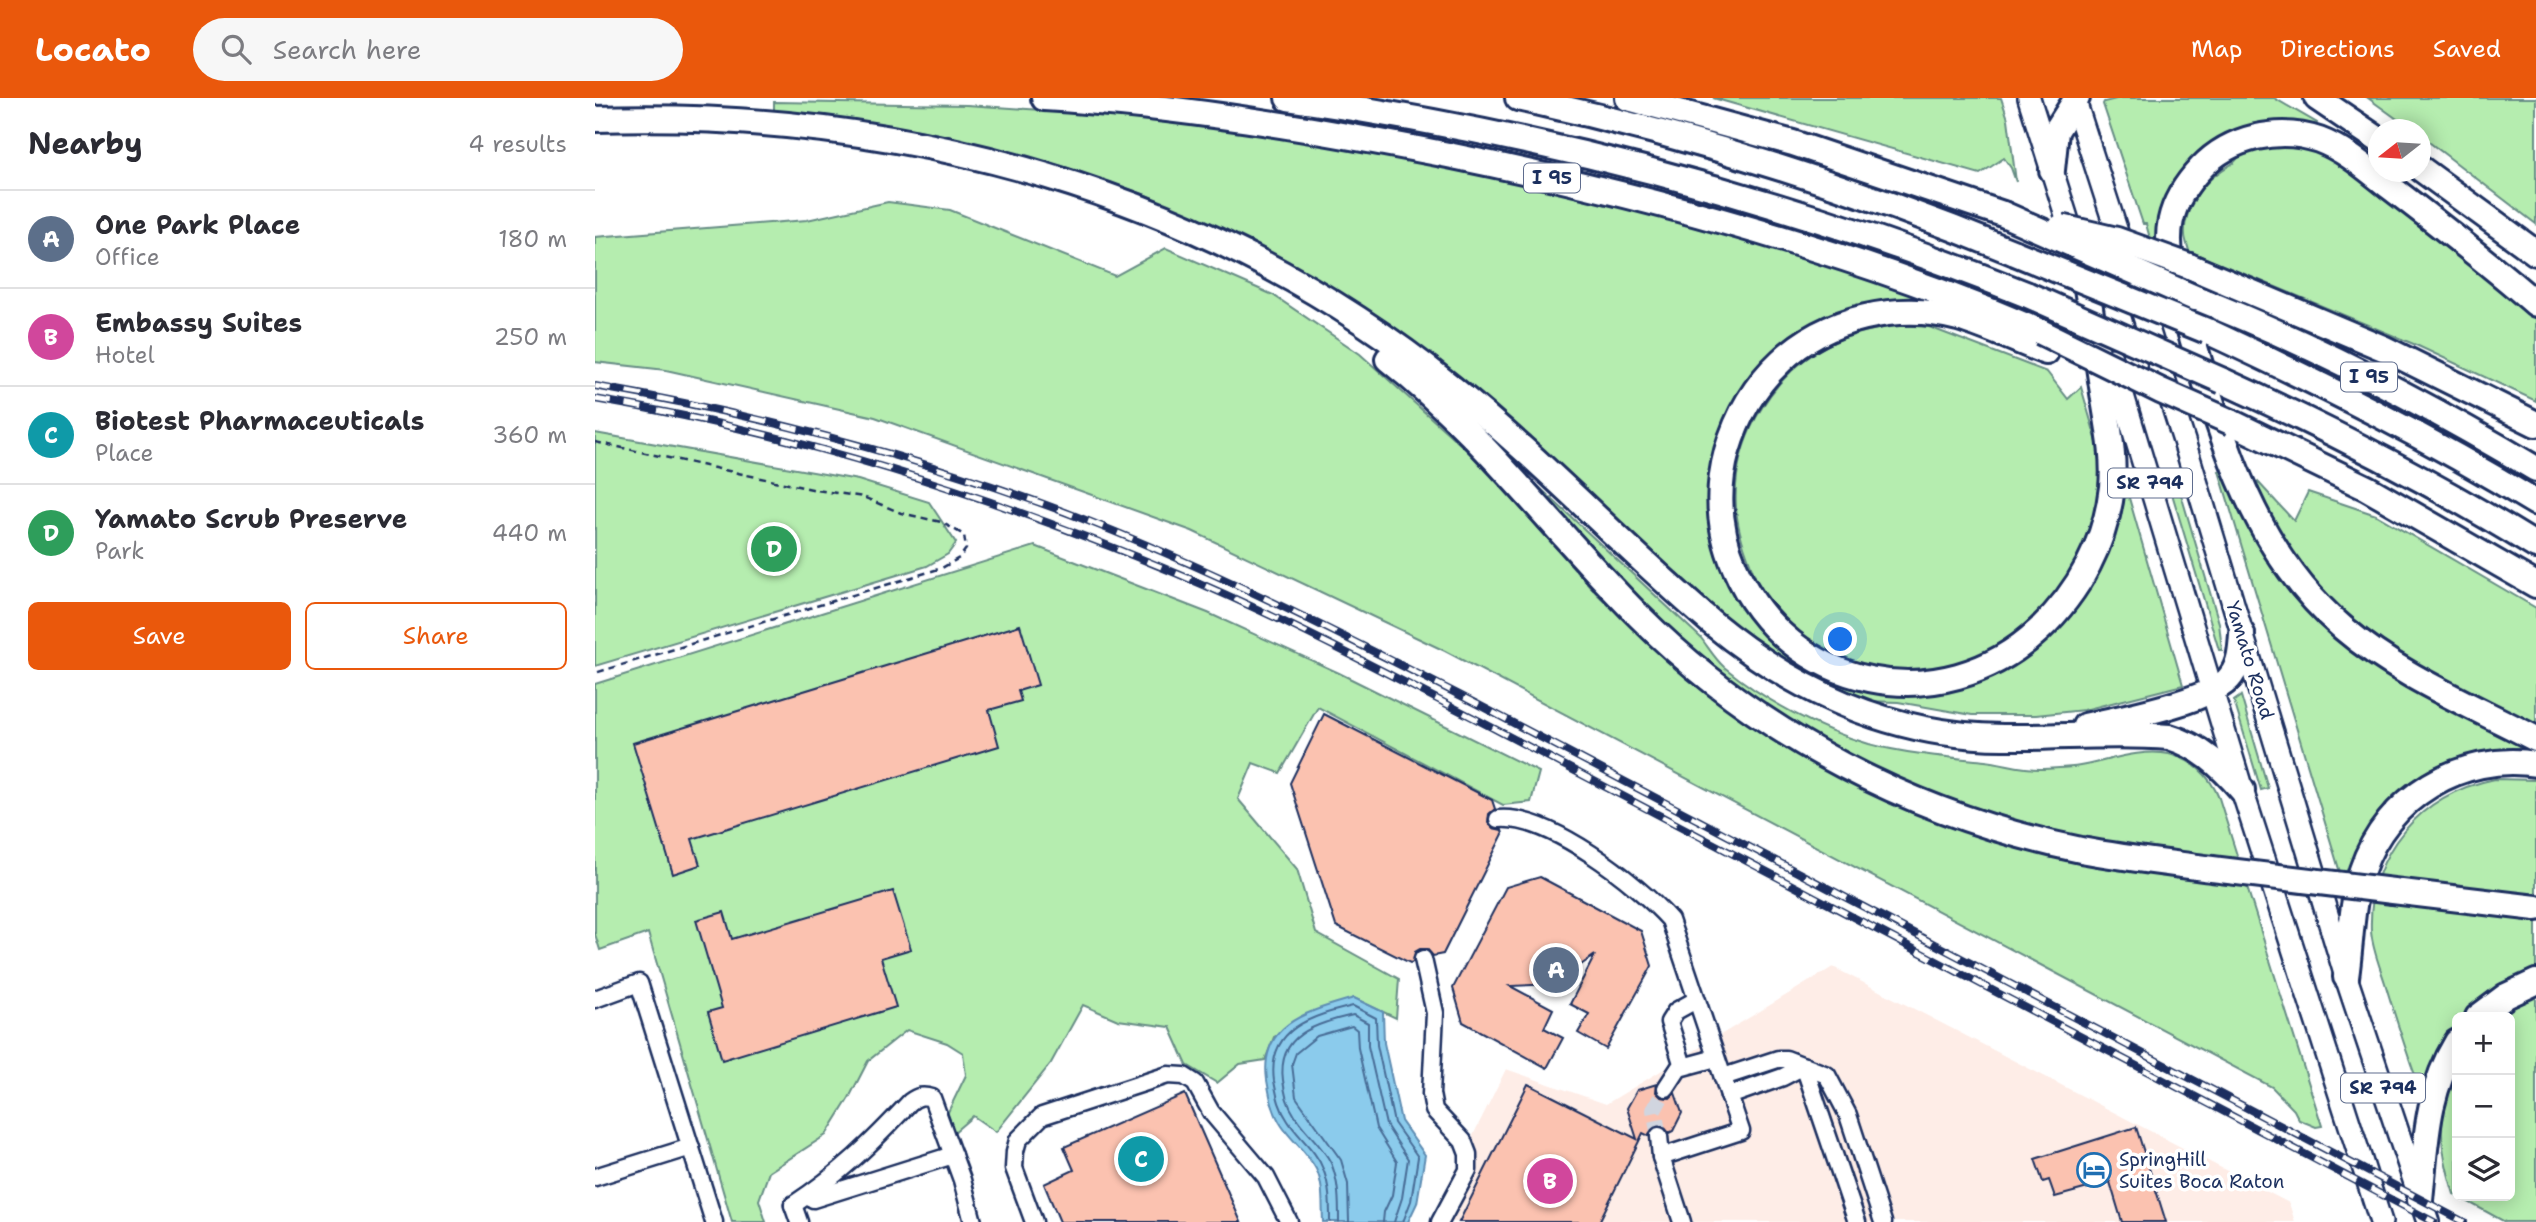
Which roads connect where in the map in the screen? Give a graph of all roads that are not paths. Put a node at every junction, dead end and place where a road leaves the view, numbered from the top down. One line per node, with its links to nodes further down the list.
1 (1044, 98): 17 (highway, I 95)
2 (1288, 98): 21 (highway, bridge)
3 (1518, 98): 20 (highway, bridge)
4 (1628, 98): 12 (highway, I 95)
5 (2029, 98): 10 (main road, SR 794)
6 (2075, 98): 10 (highway); 23 (main road, Yamato Road / SR 794)
7 (2317, 98): 9 (highway)
8 (595, 119): 13 (highway)
9 (2368, 133)
10 (2052, 170): 15 (main road, SR 794)
11 (2431, 177): 14 (highway)
12 (2003, 214): 18 (highway, bridge); 19 (highway, I 95, bridge)
13 (1202, 234): 25 (highway); 30 (highway, bridge)
14 (2536, 253)
15 (2085, 275): 17 (highway); 24 (main road, SR 794)
16 (2536, 304): 26 (highway)
17 (2043, 342): 22 (highway, bridge)
18 (2536, 424)
19 (2536, 469)
20 (2536, 503)
21 (2536, 546)
22 (2536, 585)
23 (2242, 634): 24 (highway); 32 (main road, Yamato Road / SR 794)
24 (2213, 691): 25 (highway); 28 (main road, SR 794)
25 (2044, 736): 28 (highway)
26 (2536, 739)
27 (2536, 764): 32 (highway)
28 (2242, 790): 60 (main road, SR 794)
29 (1498, 819): 35 (street)
30 (2536, 908)
31 (1423, 959): 56 (street)
32 (2346, 977): 50 (main road, Yamato Road / SR 794)
33 (2536, 982): 36 (highway)
34 (595, 999): 45 (street)
35 (1696, 1000): 38 (street); 39 (street)
36 (2485, 1012)
37 (2452, 1052): 50 (highway)
38 (1716, 1058): 39 (street); 41 (street)
39 (1683, 1066): 42 (street)
40 (1804, 1066): 41 (street); 43 (street); 58 (street); 59 (street)
41 (1723, 1077): 43 (street)
42 (1666, 1088)
43 (1729, 1096): 47 (street)
44 (1659, 1136): 47 (street)
45 (691, 1147): 48 (street); 51 (street)
46 (953, 1155): 49 (street); 49 (street); 53 (street)
47 (1661, 1157): 57 (street)
48 (595, 1177)
49 (793, 1205): 52 (street)
50 (2424, 1211)
51 (714, 1222)
52 (799, 1222)
53 (973, 1222)
54 (1034, 1222): 55 (street)
55 (1289, 1222)
56 (1440, 1222)
57 (1682, 1222)
58 (1857, 1222)
59 (1882, 1222)
60 (2381, 1222)

